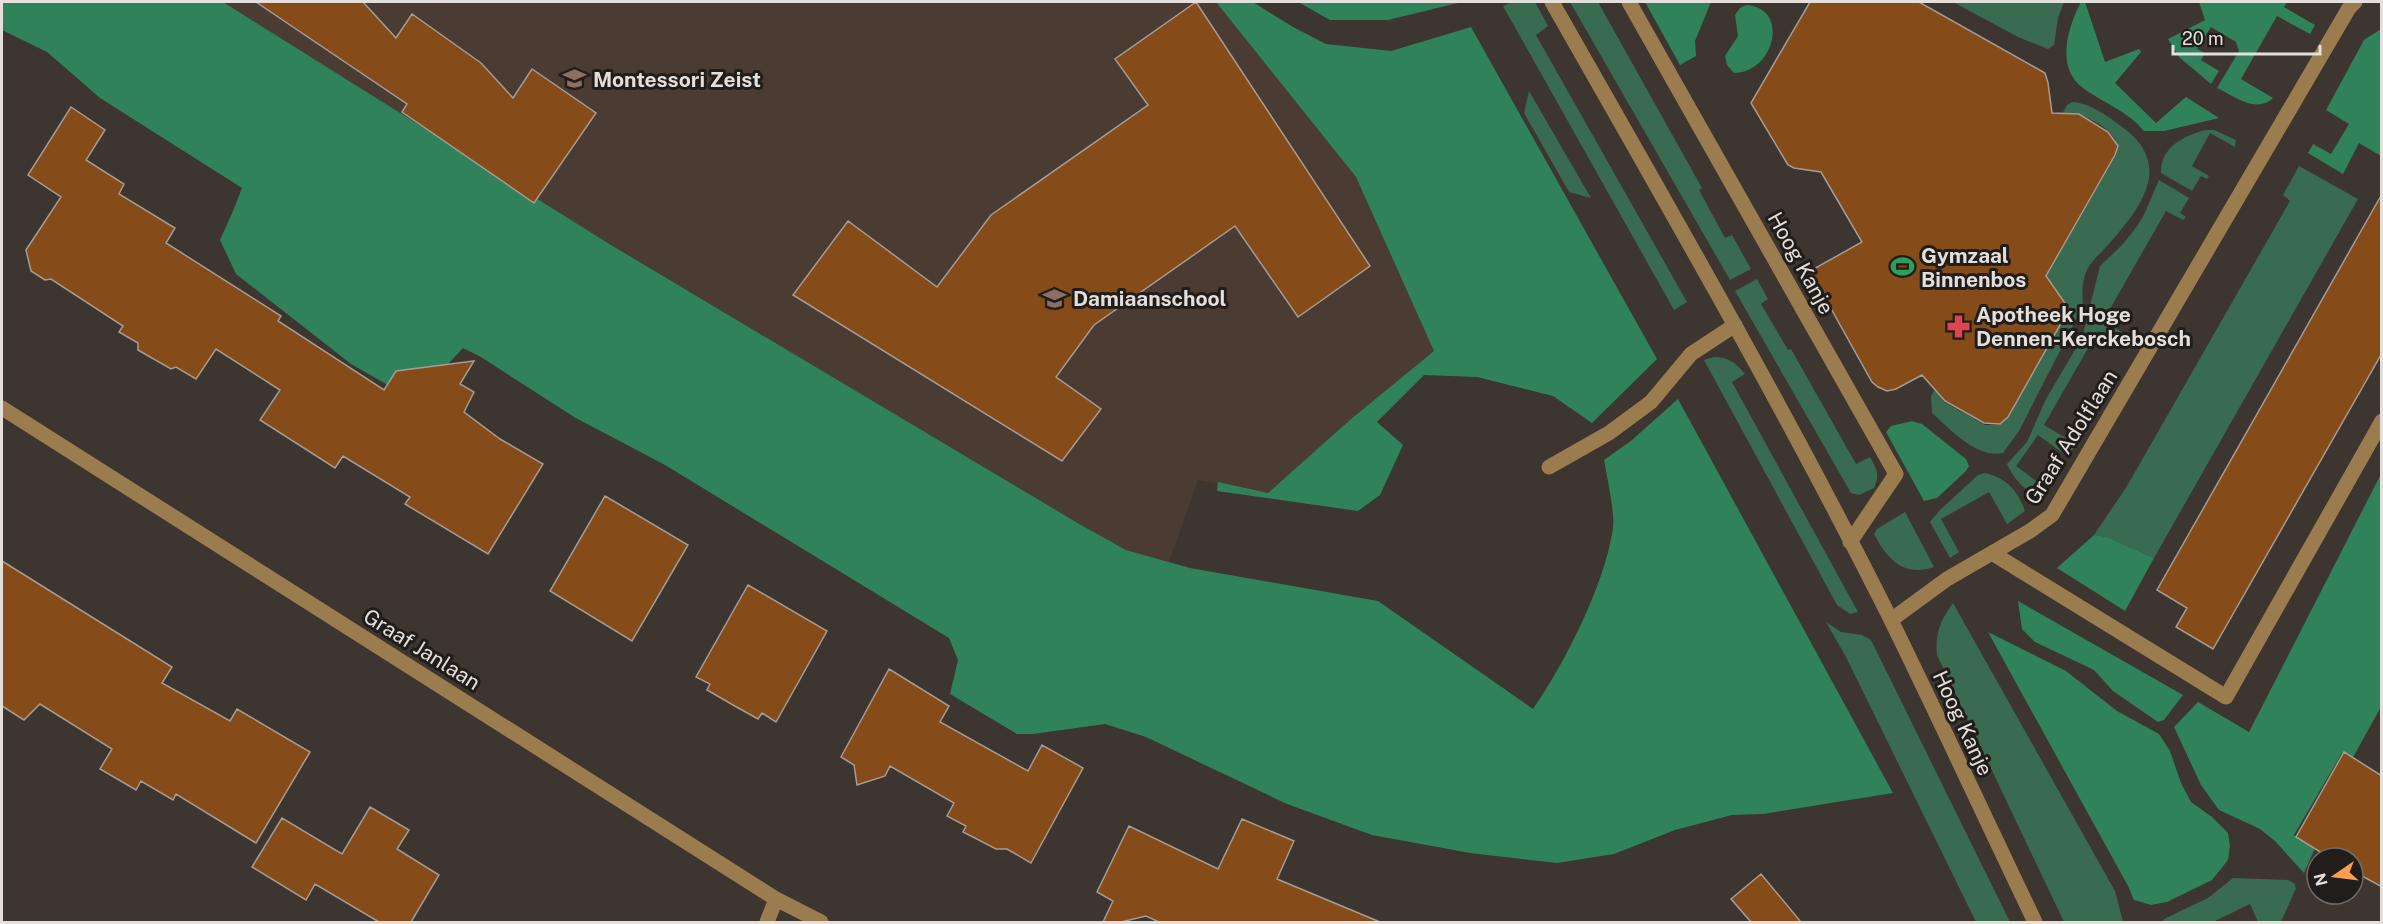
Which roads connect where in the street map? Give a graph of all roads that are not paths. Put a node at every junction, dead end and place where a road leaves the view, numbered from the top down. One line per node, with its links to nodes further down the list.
1 (1552, 2): 4 (street, Hoog Kanje)
2 (1629, 2): 8 (street, Hoog Kanje)
3 (2355, 2): 9 (street, Graaf Adolflaan)
4 (1735, 325): 7 (street); 8 (street, Hoog Kanje)
5 (2, 408): 11 (street, Graaf Janlaan)
6 (2382, 421): 9 (street)
7 (1549, 467)
8 (1850, 542): 10 (street, Hoog Kanje)
9 (1992, 553): 10 (street, Graaf Adolflaan)
10 (1891, 620): 14 (street, Hoog Kanje)
11 (776, 899): 12 (street); 13 (street, Graaf Janlaan)
12 (767, 922)
13 (821, 922)
14 (2035, 922)

